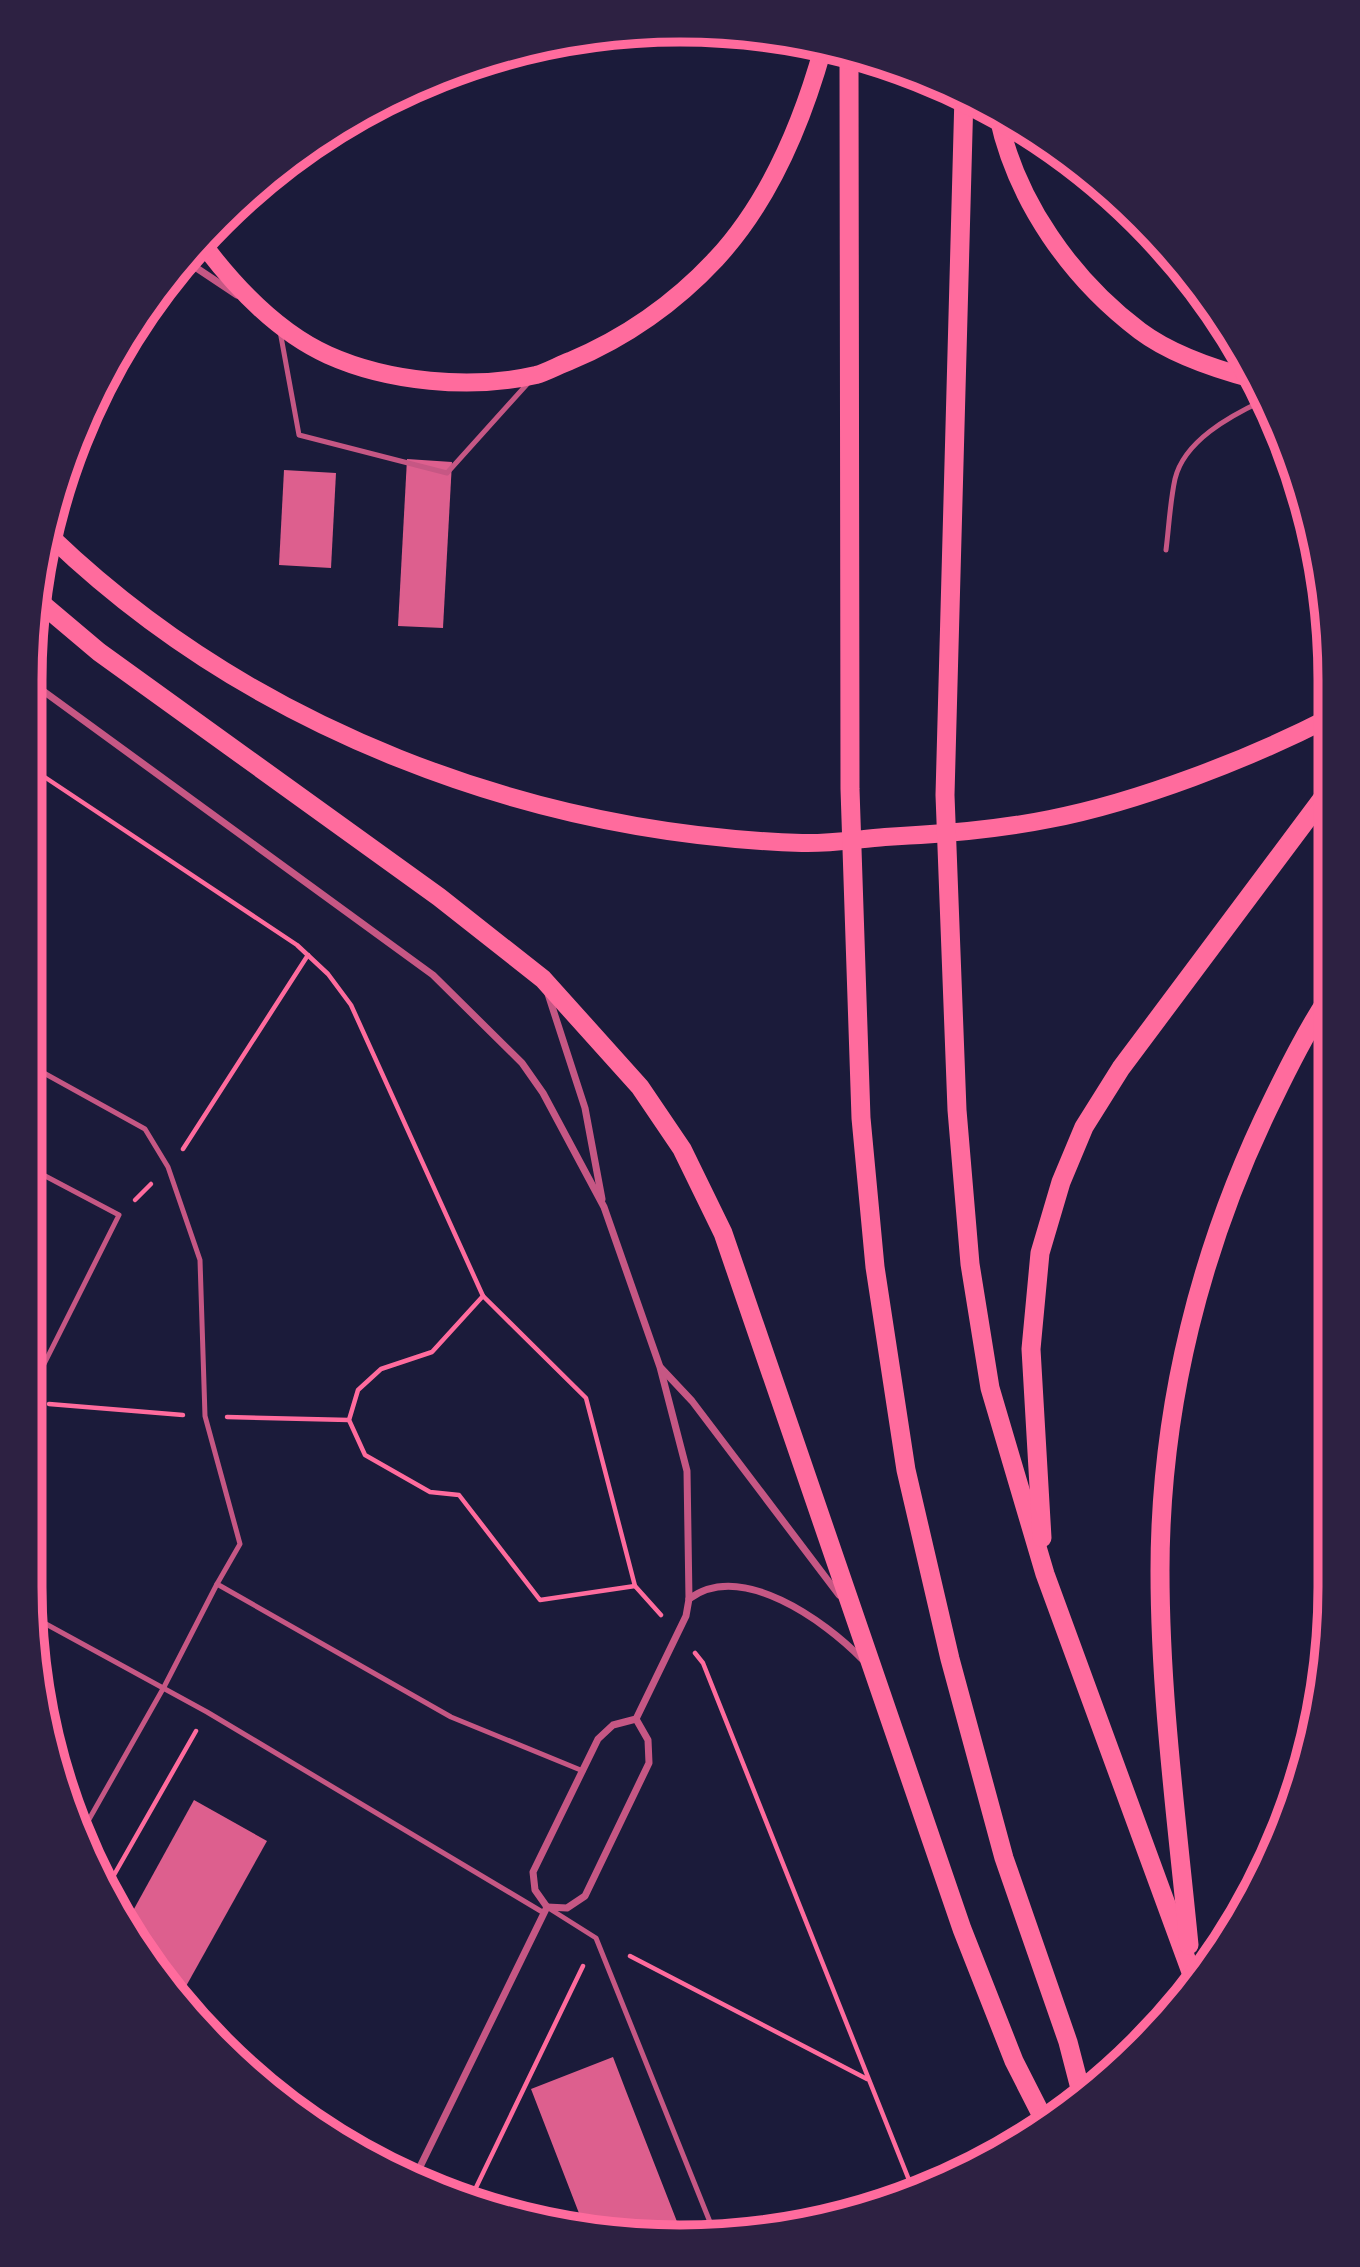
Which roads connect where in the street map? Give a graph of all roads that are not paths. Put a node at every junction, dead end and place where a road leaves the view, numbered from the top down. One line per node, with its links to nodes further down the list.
1 (820, 58): 8 (main road)
2 (849, 65): 37 (highway)
3 (964, 109): 24 (highway)
4 (1000, 128): 9 (main road)
5 (208, 251): 7 (main road)
6 (194, 266): 7 (street)
7 (278, 323): 8 (main road); 8 (lane)
8 (536, 375)
9 (1241, 376)
10 (1255, 404): 12 (lane)
11 (57, 542): 15 (main road)
12 (1166, 550)
13 (46, 607): 17 (highway)
14 (42, 690): 21 (street)
15 (1318, 723)
16 (1318, 804): 24 (highway)
17 (543, 979): 21 (street); 27 (highway)
18 (1318, 1016): 35 (highway)
19 (42, 1072): 25 (lane)
20 (42, 1174): 23 (lane)
21 (604, 1207): 22 (street)
22 (660, 1367): 26 (street); 27 (street)
23 (42, 1368)
24 (1045, 1574): 36 (highway)
25 (217, 1584): 30 (lane); 32 (lane)
26 (690, 1599): 29 (street); 31 (street)
27 (852, 1612): 29 (highway)
28 (43, 1622): 30 (lane)
29 (872, 1669): 38 (highway)
30 (164, 1687): 33 (lane); 34 (lane)
31 (636, 1719): 32 (street); 34 (street)
32 (583, 1771): 34 (street)
33 (88, 1822)
34 (545, 1910): 39 (street); 40 (lane)
35 (1193, 1966)
36 (1190, 1969)
37 (1079, 2084)
38 (1040, 2113)
39 (419, 2168)
40 (711, 2224)

